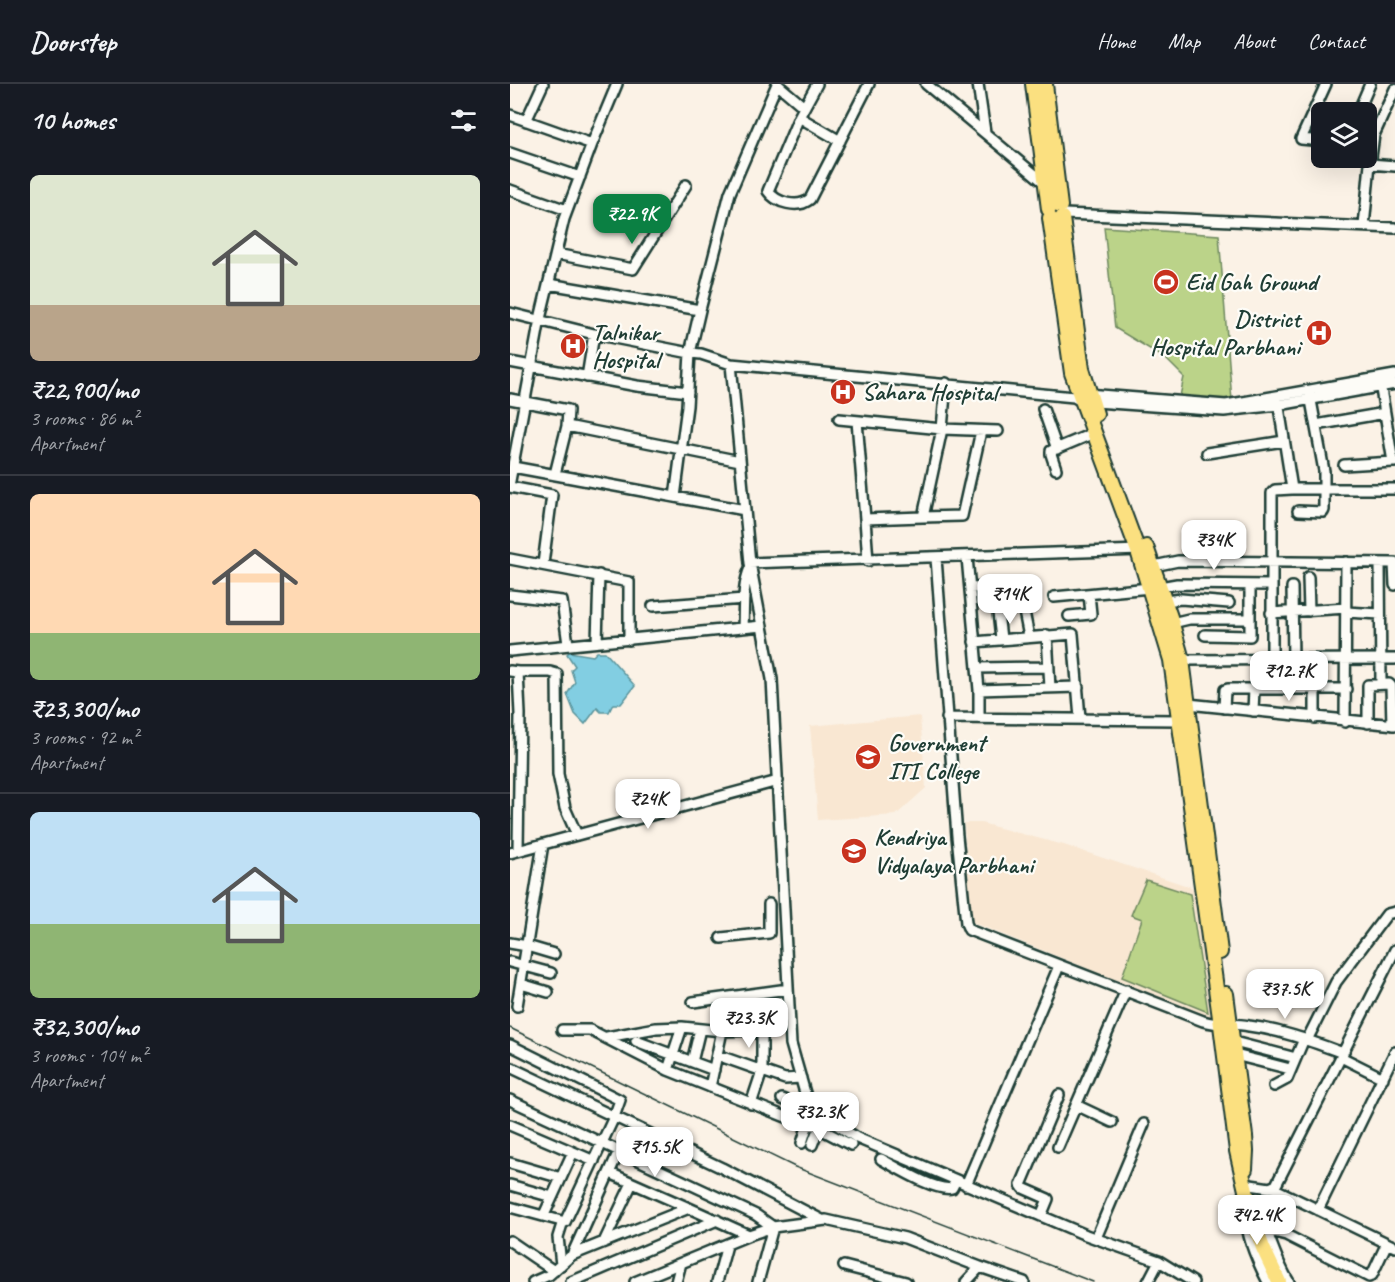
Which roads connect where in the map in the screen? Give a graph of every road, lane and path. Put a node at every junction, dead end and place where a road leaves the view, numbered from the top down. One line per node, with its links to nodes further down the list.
1 (543, 84): 18 (street)
2 (617, 84): 23 (street)
3 (817, 84): 14 (street)
4 (869, 84): 22 (street)
5 (926, 84): 20 (street)
6 (978, 84): 20 (street)
7 (1033, 84): 29 (highway)
8 (1046, 84): 32 (highway)
9 (1326, 84): 12 (street)
10 (1370, 84): 13 (street)
11 (1395, 89): 19 (street)
12 (1318, 102)
13 (1362, 102)
14 (804, 107): 16 (street); 39 (street)
15 (510, 115): 18 (street)
16 (799, 117): 22 (street); 22 (street)
17 (1311, 118): 21 (street)
18 (526, 121): 23 (street)
19 (1377, 126)
20 (985, 132): 29 (street)
21 (1311, 140)
22 (840, 141)
23 (592, 144): 28 (street)
24 (510, 153): 28 (street)
25 (1377, 165): 26 (street)
26 (1395, 166)
27 (1370, 168): 35 (street)
28 (580, 177): 33 (street)
29 (1046, 183): 32 (street); 34 (highway)
30 (686, 185): 37 (street)
31 (510, 190): 33 (street)
32 (1059, 191): 34 (highway)
33 (567, 210): 37 (street)
34 (1057, 213): 35 (street); 54 (highway)
35 (1364, 226): 36 (street)
36 (1395, 228)
37 (556, 254): 38 (street)
38 (549, 284): 39 (street); 41 (street)
39 (700, 310): 43 (street)
40 (510, 313): 41 (street)
41 (540, 320): 42 (street); 46 (street)
42 (594, 334): 43 (street); 48 (street)
43 (690, 353): 45 (street); 52 (street)
44 (510, 362): 46 (street)
45 (730, 364): 50 (street); 72 (street)
46 (530, 365): 48 (street); 57 (street)
47 (1395, 375): 49 (street)
48 (587, 377): 52 (street)
49 (1380, 382): 51 (street); 53 (street); 59 (street)
50 (946, 383): 54 (street); 64 (street)
51 (1395, 384)
52 (688, 393): 70 (street)
53 (1310, 394): 56 (street); 62 (street)
54 (1083, 397): 56 (street); 67 (highway); 88 (highway)
55 (510, 399): 57 (street)
56 (1278, 400): 68 (street)
57 (526, 402): 63 (street); 75 (street)
58 (1043, 409): 69 (street)
59 (1385, 413): 62 (street); 73 (street)
60 (838, 420): 61 (street)
61 (857, 421): 64 (street); 87 (street)
62 (1316, 425): 81 (street)
63 (567, 426): 70 (street); 77 (street)
64 (942, 429): 65 (street); 86 (street)
65 (981, 431): 66 (street); 86 (street)
66 (998, 431)
67 (1094, 433): 69 (street); 88 (highway)
68 (1284, 441): 71 (street); 80 (street)
69 (1057, 449): 76 (street)
70 (682, 450): 72 (street); 83 (street)
71 (1207, 453)
72 (740, 461): 84 (street)
73 (1394, 462): 74 (street)
74 (1344, 465)
75 (512, 469): 77 (street); 78 (street)
76 (1056, 469)
77 (555, 474): 83 (street)
78 (510, 481)
79 (510, 487): 97 (street)
80 (1292, 489): 81 (street); 93 (street)
81 (1325, 489): 82 (street); 85 (street)
82 (1395, 489)
83 (675, 497): 84 (street)
84 (745, 510): 98 (street)
85 (1298, 512)
86 (923, 517): 87 (street)
87 (865, 519): 92 (street)
88 (1142, 550): 89 (street); 99 (highway)
89 (967, 557): 90 (street); 108 (street)
90 (936, 558): 92 (street); 156 (street)
91 (510, 559): 97 (street)
92 (868, 561): 98 (street)
93 (1270, 561): 94 (street); 99 (street); 103 (street)
94 (1346, 562): 95 (street); 116 (street)
95 (1380, 563): 96 (street); 120 (street)
96 (1395, 563): 104 (street)
97 (543, 564): 100 (street)
98 (750, 565): 112 (street); 124 (street)
99 (1148, 567): 107 (highway)
100 (599, 575): 130 (street); 131 (street)
101 (1308, 577): 117 (street)
102 (1250, 585): 103 (street); 107 (street); 122 (street)
103 (1271, 585): 119 (street)
104 (1395, 585)
105 (995, 586): 108 (street); 128 (street); 129 (street)
106 (1292, 586): 118 (street)
107 (1155, 587): 109 (street); 113 (highway); 153 (highway)
108 (970, 588): 132 (street)
109 (1089, 594): 111 (street); 121 (street)
110 (510, 595): 133 (street)
111 (1054, 597)
112 (744, 600): 115 (street); 125 (street)
113 (1165, 601): 114 (street); 123 (highway)
114 (1229, 603)
115 (653, 606)
116 (1346, 610): 117 (street); 120 (street); 140 (street)
117 (1309, 611): 118 (street)
118 (1292, 612): 119 (street); 139 (street)
119 (1271, 613): 138 (street)
120 (1380, 614): 135 (street)
121 (1069, 616)
122 (1250, 619): 123 (street); 126 (street)
123 (1172, 623): 137 (highway)
124 (762, 626): 125 (street); 162 (street)
125 (743, 628): 130 (street)
126 (1205, 635)
127 (1047, 636): 128 (street); 141 (street); 145 (street)
128 (1029, 637): 129 (street)
129 (1001, 639): 132 (street)
130 (630, 640): 131 (street)
131 (597, 642): 133 (street)
132 (974, 642): 142 (street)
133 (568, 644): 134 (street)
134 (510, 651)
135 (1380, 659): 136 (street); 140 (street); 144 (street)
136 (1395, 659)
137 (1182, 660): 138 (street); 153 (highway)
138 (1272, 660): 139 (street)
139 (1293, 660): 140 (street)
140 (1346, 660): 149 (street)
141 (1049, 667): 142 (street); 146 (street)
142 (977, 668): 150 (street)
143 (514, 672): 154 (street); 164 (street)
144 (1381, 684): 160 (street); 161 (street)
145 (1078, 687): 146 (street); 157 (street)
146 (1050, 688): 150 (street)
147 (1254, 689): 148 (street); 151 (street); 152 (street)
148 (1315, 689): 149 (street); 158 (street)
149 (1346, 689): 159 (street)
150 (979, 690): 155 (street)
151 (1224, 708): 152 (street); 153 (street)
152 (1253, 711): 158 (street)
153 (1183, 712): 157 (street); 188 (highway)
154 (515, 714): 163 (street)
155 (979, 717): 156 (street); 157 (street)
156 (947, 718): 179 (street)
157 (1080, 718)
158 (1315, 718): 159 (street)
159 (1346, 722): 160 (street)
160 (1368, 723): 161 (street)
161 (1394, 725)
162 (778, 781): 164 (street); 171 (street)
163 (514, 808): 166 (street)
164 (577, 835): 165 (street)
165 (543, 844): 166 (street); 174 (street)
166 (514, 852)
167 (1395, 902): 169 (street)
168 (769, 904): 170 (street)
169 (1392, 912): 195 (street)
170 (769, 922): 171 (street); 172 (street)
171 (784, 922): 182 (street)
172 (721, 938)
173 (510, 942): 174 (street)
174 (527, 946): 176 (street); 178 (street)
175 (1395, 950): 202 (street)
176 (554, 954)
177 (510, 963): 178 (street)
178 (524, 965): 180 (street); 181 (street)
179 (1059, 966): 183 (street); 241 (street)
180 (551, 973)
181 (521, 984): 184 (street); 186 (street)
182 (788, 989): 185 (street); 187 (street)
183 (1126, 990): 188 (street); 218 (street)
184 (548, 992)
185 (693, 1002)
186 (517, 1006)
187 (789, 1015): 189 (street); 210 (street)
188 (1226, 1025): 195 (street); 198 (highway); 242 (highway)
189 (762, 1026): 193 (street); 209 (street)
190 (682, 1027): 191 (street); 194 (street); 200 (street)
191 (700, 1029): 193 (street); 204 (street)
192 (562, 1030): 194 (street)
193 (722, 1031): 201 (street)
194 (607, 1037): 207 (street)
195 (1305, 1040): 202 (street); 203 (street)
196 (636, 1041): 200 (street)
197 (510, 1045): 220 (street)
198 (1234, 1048): 203 (street); 206 (street); 242 (highway)
199 (1395, 1052): 211 (street)
200 (673, 1055): 204 (street); 207 (street)
201 (717, 1055): 208 (street); 209 (street)
202 (1342, 1055): 211 (street); 243 (street)
203 (1296, 1058): 206 (street)
204 (692, 1062): 208 (street)
205 (510, 1067): 220 (street)
206 (1290, 1069): 212 (street)
207 (668, 1070): 213 (street)
208 (714, 1070): 213 (street)
209 (762, 1071): 210 (street); 217 (street)
210 (801, 1078): 219 (street)
211 (1383, 1078): 247 (street)
212 (1274, 1086)
213 (710, 1087): 217 (street)
214 (1059, 1095): 249 (street)
215 (782, 1099): 219 (street)
216 (510, 1100): 226 (street)
217 (751, 1104): 221 (street)
218 (1076, 1105): 222 (street); 230 (street)
219 (809, 1109): 221 (street); 238 (street)
220 (614, 1117): 226 (street); 251 (street)
221 (806, 1122): 225 (street); 227 (street)
222 (1112, 1122)
223 (1144, 1124): 256 (street)
224 (510, 1125): 232 (street)
225 (819, 1127): 228 (street); 229 (street)
226 (603, 1143): 231 (street); 234 (street)
227 (802, 1143)
228 (812, 1145)
229 (851, 1145)
230 (1058, 1147)
231 (619, 1151): 236 (street); 253 (street)
232 (573, 1152): 234 (street); 237 (street)
233 (881, 1159): 238 (street)
234 (594, 1161): 252 (street)
235 (510, 1163): 237 (street)
236 (610, 1173): 239 (street); 261 (street)
237 (561, 1178): 244 (street)
238 (956, 1180): 241 (street)
239 (632, 1183): 246 (street); 258 (street)
240 (510, 1185): 244 (street)
241 (966, 1185): 249 (street)
242 (1245, 1185): 243 (street); 254 (street); 279 (street); 280 (highway)
243 (1273, 1188): 247 (street)
244 (552, 1197): 248 (street)
245 (510, 1207): 248 (street)
246 (689, 1208): 250 (street); 258 (street)
247 (1318, 1209): 260 (street)
248 (544, 1215): 252 (street)
249 (1041, 1216): 256 (street)
250 (717, 1220): 255 (street); 269 (street)
251 (821, 1220): 253 (street); 265 (street)
252 (563, 1221): 266 (street)
253 (773, 1227): 255 (street); 273 (street)
254 (1266, 1230): 267 (street); 281 (street)
255 (749, 1235): 259 (street)
256 (1096, 1238): 262 (street)
257 (510, 1241): 266 (street)
258 (604, 1242): 261 (street)
259 (727, 1245): 263 (street); 272 (street)
260 (1391, 1245): 267 (street)
261 (572, 1255): 266 (street)
262 (1159, 1261): 277 (street); 278 (street)
263 (681, 1263): 270 (street); 271 (street)
264 (844, 1266): 274 (street)
265 (980, 1267): 275 (street); 276 (street)
266 (557, 1268): 268 (street)
267 (1357, 1271): 282 (street)
268 (533, 1282)
269 (571, 1282)
270 (635, 1282)
271 (676, 1282)
272 (717, 1282)
273 (758, 1282)
274 (906, 1282)
275 (966, 1282)
276 (1024, 1282)
277 (1148, 1282)
278 (1193, 1282)
279 (1268, 1282)
280 (1279, 1282)
281 (1289, 1282)
282 (1352, 1282)

